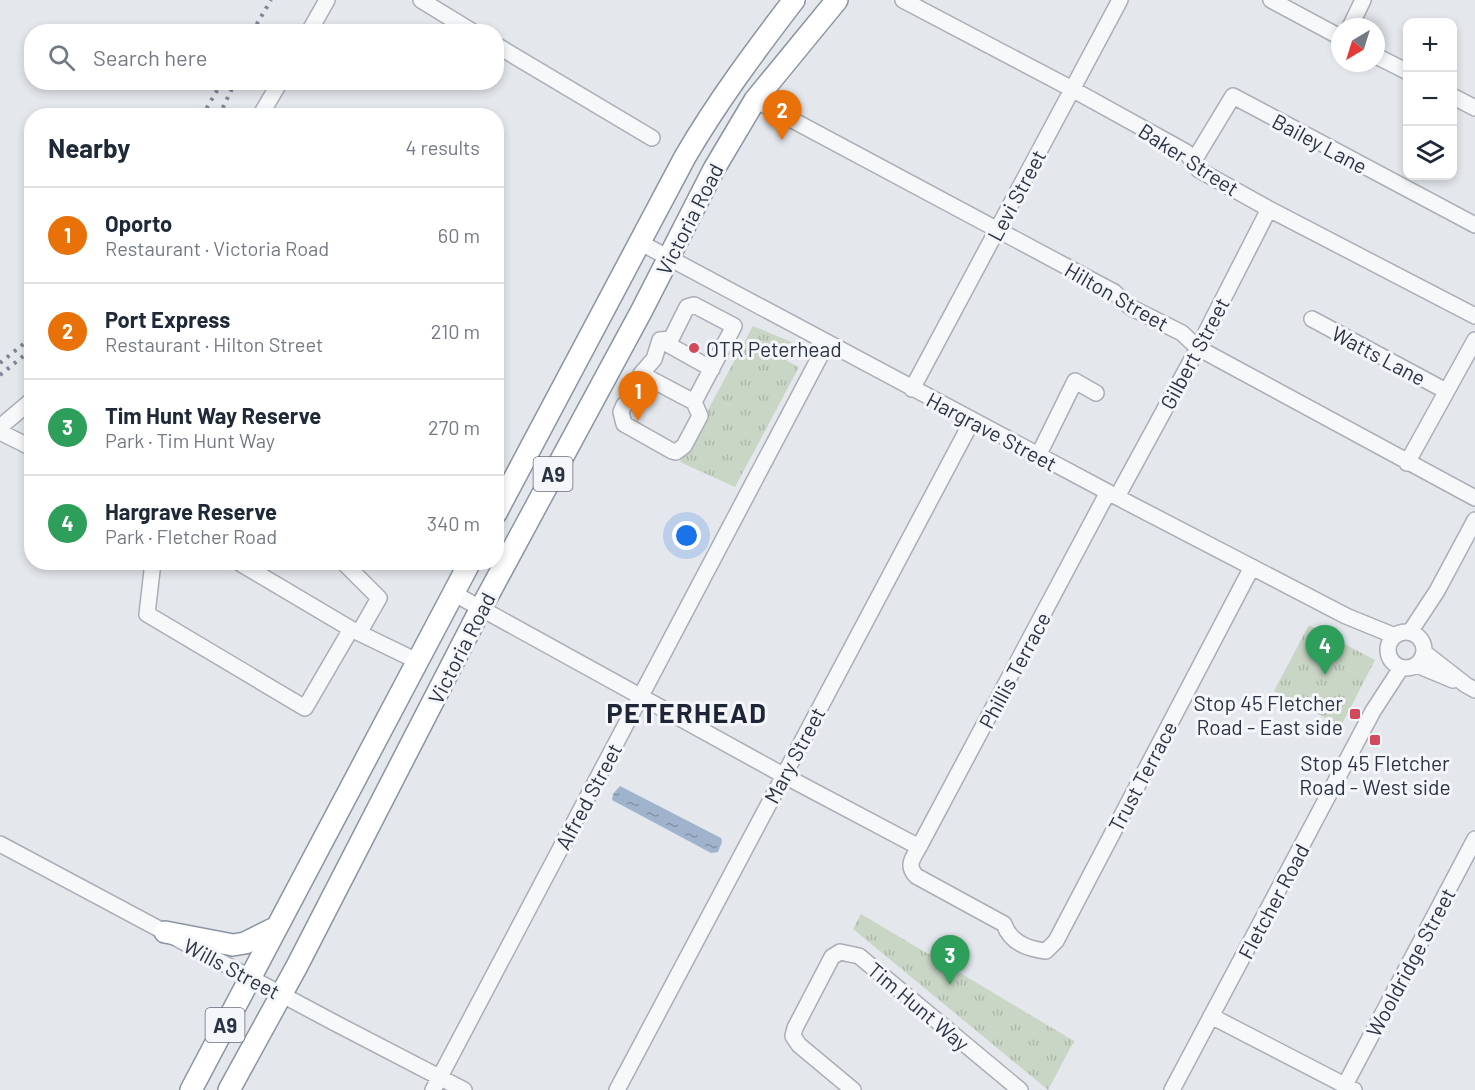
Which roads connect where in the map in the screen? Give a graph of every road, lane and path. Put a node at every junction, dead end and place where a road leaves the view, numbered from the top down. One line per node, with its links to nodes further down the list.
1 (327, 0): 10 (street)
2 (421, 0): 11 (street)
3 (794, 0): 23 (highway, A9)
4 (837, 0): 19 (highway, Victoria Road / A9)
5 (903, 0): 16 (street, Baker Street)
6 (1120, 0): 16 (street, Levi Street)
7 (1271, 0): 12 (street)
8 (1364, 0): 9 (street)
9 (1355, 18)
10 (314, 24)
11 (460, 24)
12 (1331, 32)
13 (504, 50): 22 (street)
14 (1385, 61): 15 (street)
15 (1403, 70)
16 (1072, 89): 24 (street, Baker Street); 28 (street, Levi Street)
17 (276, 90): 21 (street)
18 (1457, 98): 20 (street)
19 (755, 100): 25 (highway, Victoria Road / A9); 28 (street, Hilton Street)
20 (1475, 107)
21 (265, 108)
22 (652, 138)
23 (685, 157): 25 (highway); 29 (highway, A9)
24 (1193, 162): 26 (street, Baker Street); 27 (street, Bailey Lane)
25 (714, 169): 30 (highway, Victoria Road / A9)
26 (1269, 209): 31 (street, Baker Street); 36 (street, Gilbert Street)
27 (1475, 225)
28 (998, 230): 36 (street, Hilton Street); 39 (street, Levi Street)
29 (640, 243): 30 (street, Hargrave Street); 51 (highway, Victoria Road / A9)
30 (669, 258): 35 (street, Hargrave Street); 54 (highway, Victoria Road / A9)
31 (1475, 316)
32 (1312, 319): 40 (street, Watts Lane)
33 (660, 340): 37 (street); 37 (street); 38 (street)
34 (1475, 340): 40 (street)
35 (827, 343): 39 (street, Hargrave Street); 68 (street, Alfred Street)
36 (1198, 348): 49 (street, Hilton Street); 50 (street, Gilbert Street)
37 (712, 369): 42 (street)
38 (642, 374): 42 (street); 42 (street)
39 (912, 389): 44 (street, Hargrave Street)
40 (1446, 391): 49 (street)
41 (1096, 393): 48 (street)
42 (694, 402)
43 (24, 407): 45 (street)
44 (972, 421): 48 (street, Hargrave Street); 69 (street, Mary Street)
45 (0, 427)
46 (0, 432): 47 (street)
47 (24, 444)
48 (1038, 456): 50 (street, Hargrave Street)
49 (1407, 462): 52 (street, Hilton Street)
50 (1112, 495): 55 (street, Hargrave Street); 72 (street, Phillis Terrace)
51 (504, 498)
52 (1475, 498)
53 (1475, 520): 64 (street)
54 (504, 565)
55 (1252, 567): 65 (street, Hargrave Street); 75 (street, Trust Terrace)
56 (152, 570): 63 (street)
57 (252, 570): 63 (street)
58 (351, 570): 63 (street)
59 (466, 570): 61 (highway, Victoria Road / A9)
60 (501, 570): 62 (highway, Victoria Road / A9)
61 (453, 593): 62 (street); 66 (highway, Victoria Road / A9)
62 (480, 610): 68 (street); 77 (highway, Victoria Road / A9)
63 (355, 631): 66 (street)
64 (1419, 648): 65 (street); 65 (street); 67 (street)
65 (1394, 652): 78 (street, Fletcher Road)
66 (417, 661): 73 (highway, Victoria Road / A9)
67 (1470, 687)
68 (641, 696): 69 (street); 79 (street, Alfred Street)
69 (783, 775): 72 (street); 84 (street, Mary Street)
70 (1475, 839): 80 (street, Wooldridge Street)
71 (0, 844): 74 (street, Wills Street)
72 (919, 847): 75 (street, Phillis Terrace)
73 (275, 928): 74 (highway); 76 (highway, Victoria Road / A9)
74 (165, 932): 76 (street, Wills Street)
75 (1046, 951)
76 (250, 978): 77 (street, Wills Street); 81 (highway, Victoria Road / A9)
77 (281, 994): 79 (street, Wills Street); 82 (highway, Victoria Road / A9)
78 (1211, 1016): 80 (street); 87 (street, Fletcher Road)
79 (437, 1083): 83 (street, Wills Street)
80 (1349, 1088)
81 (191, 1090)
82 (229, 1090)
83 (464, 1090)
84 (617, 1090)
85 (853, 1090): 86 (street, Tim Hunt Way)
86 (1020, 1090)
87 (1172, 1090)

